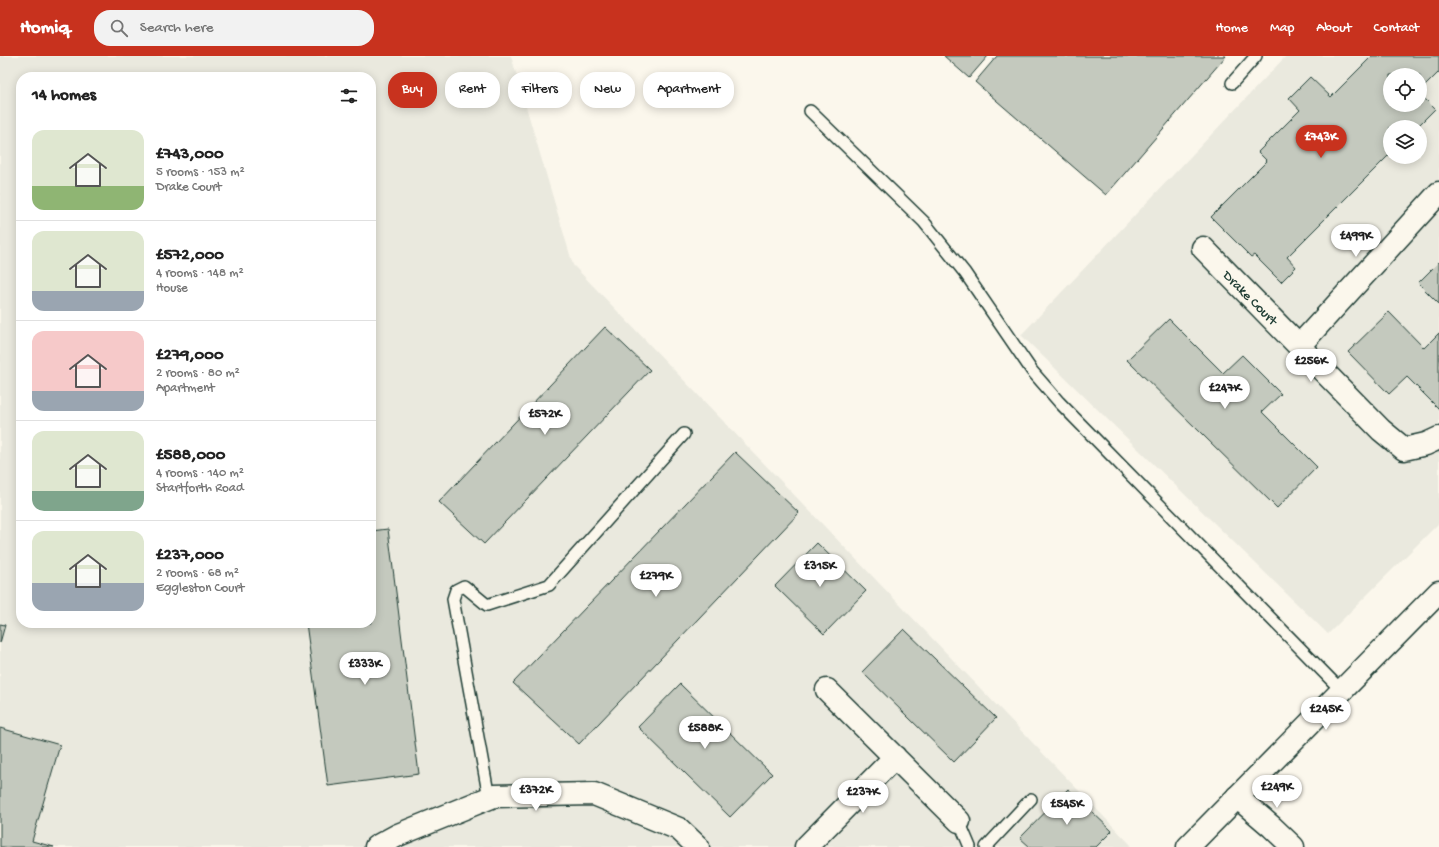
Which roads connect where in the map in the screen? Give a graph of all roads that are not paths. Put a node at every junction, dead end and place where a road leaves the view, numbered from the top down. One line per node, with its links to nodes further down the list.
1 (1256, 56): 2 (lane)
2 (1232, 83)
3 (810, 111): 11 (lane)
4 (1439, 193): 6 (street)
5 (1203, 248): 6 (street, Drake Court)
6 (1299, 346): 8 (street, Drake Court)
7 (684, 434): 14 (lane)
8 (1439, 438)
9 (1439, 592): 11 (street)
10 (827, 690): 12 (street)
11 (1342, 691): 13 (street)
12 (895, 757): 16 (street); 19 (street)
13 (1237, 797): 22 (street); 23 (street)
14 (489, 798): 17 (street); 18 (street)
15 (1031, 799): 21 (lane)
16 (959, 821): 20 (lane)
17 (376, 847)
18 (698, 847)
19 (806, 847)
20 (970, 847)
21 (986, 847)
22 (1188, 847)
23 (1292, 847)

